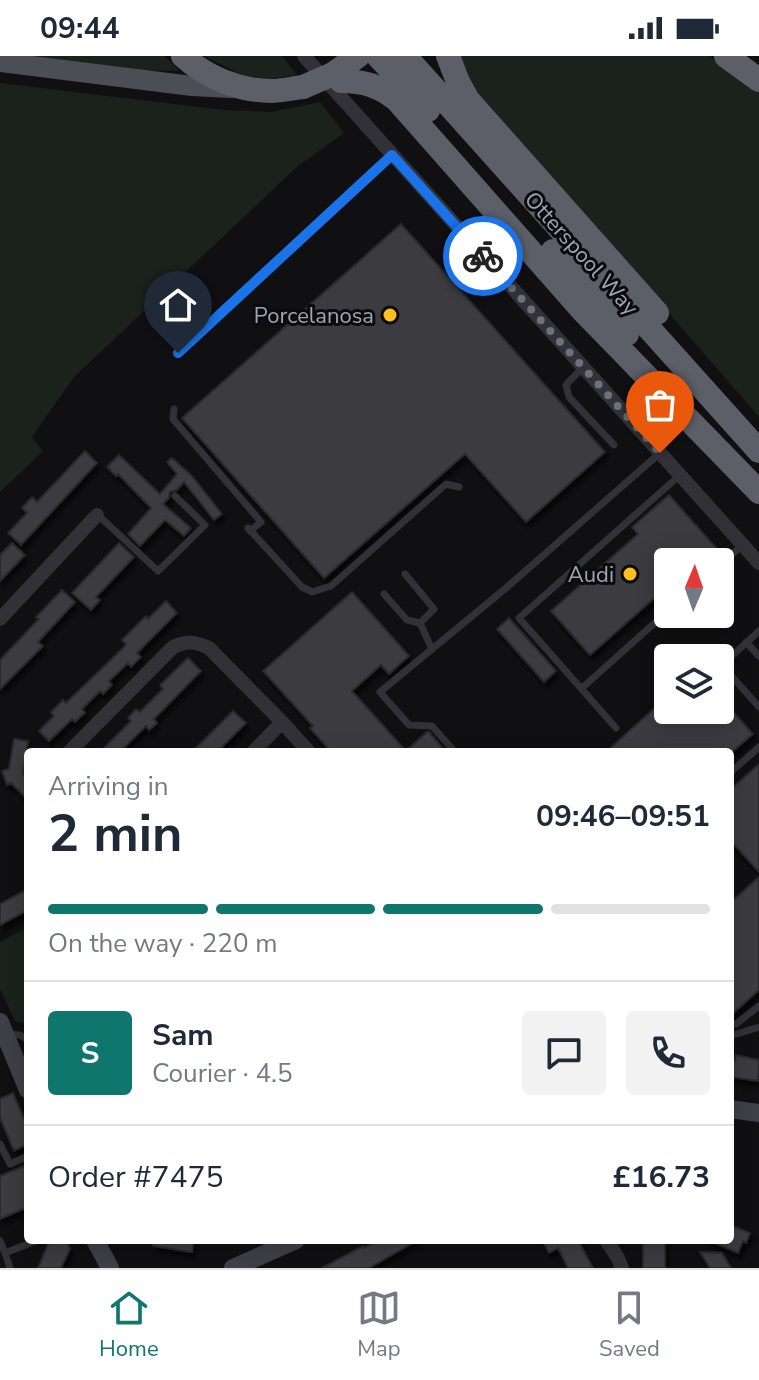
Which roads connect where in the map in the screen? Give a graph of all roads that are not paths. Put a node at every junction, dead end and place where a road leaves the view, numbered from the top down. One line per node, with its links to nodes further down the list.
1 (183, 56): 10 (highway)
2 (304, 56): 11 (street)
3 (405, 56): 16 (highway, Otterspool Way)
4 (448, 56): 16 (highway)
5 (726, 56): 9 (highway)
6 (364, 57): 8 (highway); 19 (highway, Otterspool Way)
7 (0, 62): 10 (main road)
8 (337, 78): 10 (highway, bridge); 21 (highway)
9 (759, 80)
10 (251, 89)
11 (392, 155): 12 (lane); 13 (street)
12 (178, 353)
13 (583, 367): 15 (lane); 17 (street)
14 (174, 409): 20 (lane)
15 (614, 445)
16 (759, 450)
17 (660, 453): 18 (street); 34 (lane)
18 (680, 475): 24 (street); 38 (lane)
19 (759, 481)
20 (459, 487)
21 (759, 492)
22 (175, 496): 23 (lane)
23 (97, 515): 29 (street)
24 (743, 545): 25 (lane); 26 (street)
25 (734, 552)
26 (759, 563)
27 (405, 574): 30 (lane)
28 (384, 594): 30 (lane)
29 (0, 619)
30 (420, 623): 34 (lane)
31 (654, 624): 38 (lane)
32 (759, 631): 33 (lane)
33 (746, 642): 35 (lane); 36 (lane)
34 (432, 649): 46 (lane)
35 (734, 650)
36 (759, 656)
37 (734, 678): 39 (lane)
38 (582, 688): 41 (lane)
39 (759, 707)
40 (282, 722): 43 (street); 44 (street); 45 (street)
41 (616, 728)
42 (759, 747): 47 (lane)
43 (73, 748)
44 (257, 748)
45 (305, 748)
46 (451, 748)
47 (734, 769)
48 (759, 1006): 49 (lane)
49 (736, 1024)
50 (759, 1027): 52 (lane)
51 (2, 1028): 53 (lane); 54 (street)
52 (734, 1035)
53 (24, 1038)
54 (24, 1080)
55 (734, 1110): 56 (street)
56 (759, 1113)
57 (0, 1144): 59 (lane)
58 (24, 1158): 59 (lane)
59 (10, 1164): 60 (lane)
60 (0, 1169)
61 (0, 1241): 66 (lane)
62 (28, 1244): 66 (lane)
63 (97, 1244): 68 (street)
64 (287, 1244): 69 (street)
65 (609, 1244): 70 (street)
66 (5, 1253): 67 (lane)
67 (10, 1268)
68 (110, 1268)
69 (233, 1268)
70 (622, 1268)

